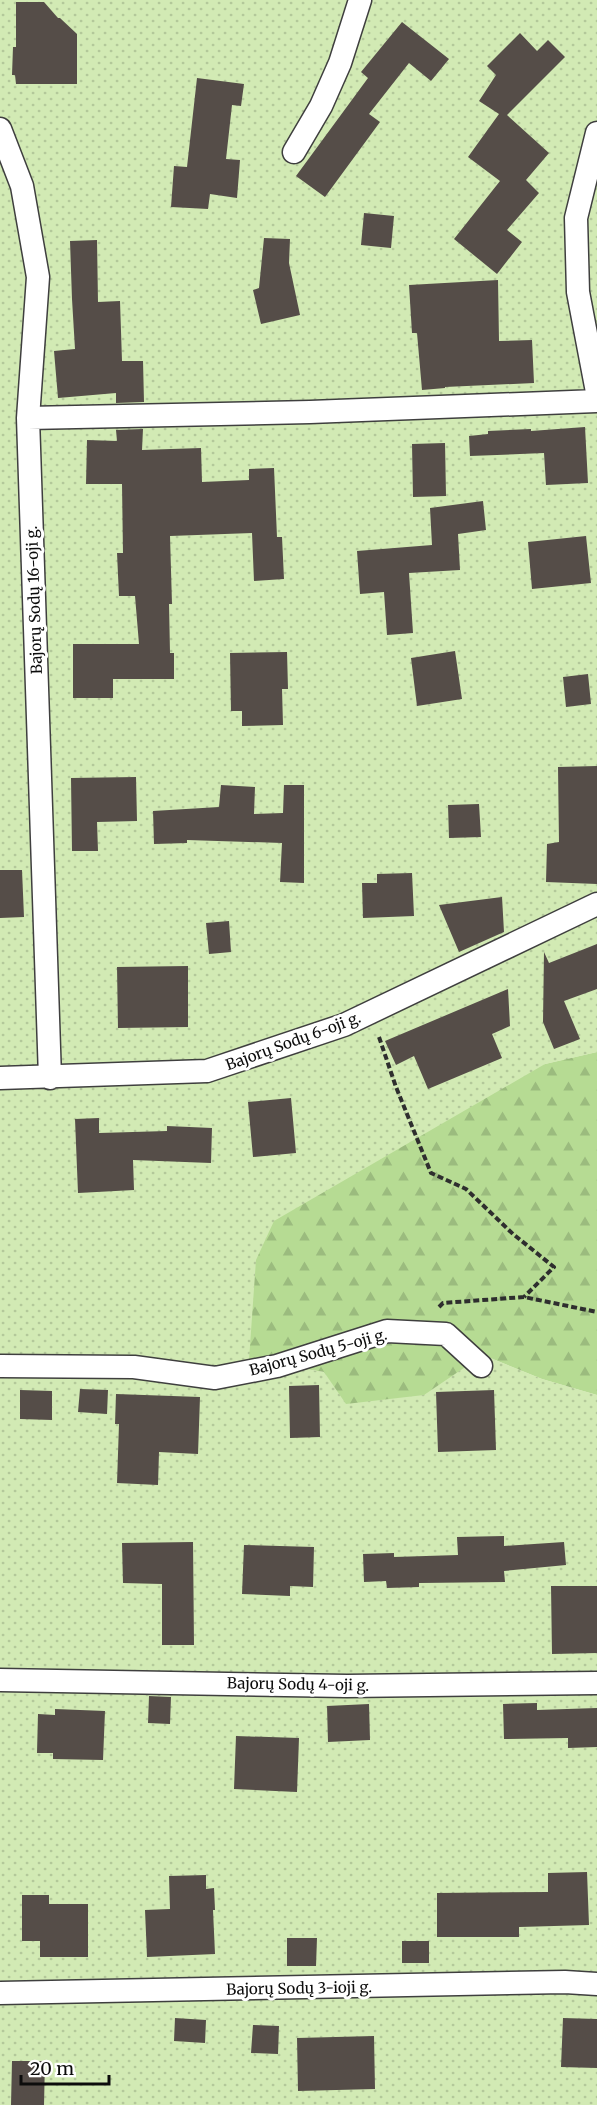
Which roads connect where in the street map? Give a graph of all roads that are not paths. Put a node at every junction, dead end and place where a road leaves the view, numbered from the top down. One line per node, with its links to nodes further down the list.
1 (360, 0): 4 (street)
2 (0, 129): 7 (street, Bajorų Sodų 16-oji g.)
3 (597, 133): 5 (street)
4 (294, 152)
5 (597, 393)
6 (597, 401): 7 (street)
7 (28, 418): 10 (street, Bajorų Sodų 16-oji g.)
8 (597, 904): 10 (street, Bajorų Sodų 6-oji g.)
9 (0, 1078): 10 (street, Bajorų Sodų 6-oji g.)
10 (50, 1078)
11 (0, 1366): 12 (street, Bajorų Sodų 5-oji g.)
12 (481, 1366)
13 (0, 1680): 14 (street, Bajorų Sodų 4-oji g.)
14 (597, 1683)
15 (597, 1984): 16 (street, Bajorų Sodų 3-ioji g.)
16 (0, 1993)

